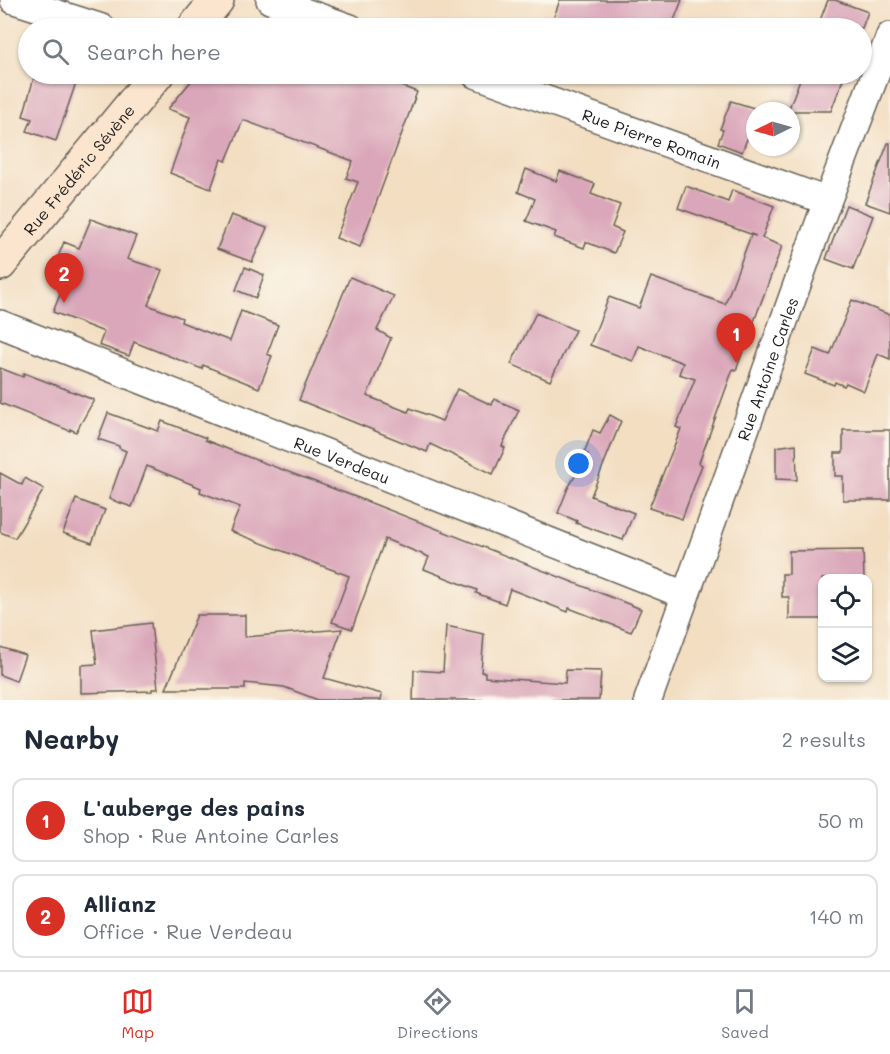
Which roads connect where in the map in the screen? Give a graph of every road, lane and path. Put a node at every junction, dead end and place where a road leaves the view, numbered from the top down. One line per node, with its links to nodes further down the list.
1 (14, 0): 4 (street)
2 (217, 0): 5 (street)
3 (270, 0): 6 (street)
4 (71, 18)
5 (202, 18)
6 (321, 18)
7 (890, 36): 8 (street, Rue Antoine Carles)
8 (872, 83)
9 (149, 84): 13 (street, Rue Frédéric Sévène)
10 (503, 84): 12 (street, Rue Pierre Romain)
11 (872, 84): 12 (street, Rue Antoine Carles)
12 (827, 201): 15 (street, Rue Antoine Carles)
13 (0, 264)
14 (0, 324): 15 (street, Rue Verdeau)
15 (685, 595): 16 (street, Rue Antoine Carles)
16 (648, 700)

